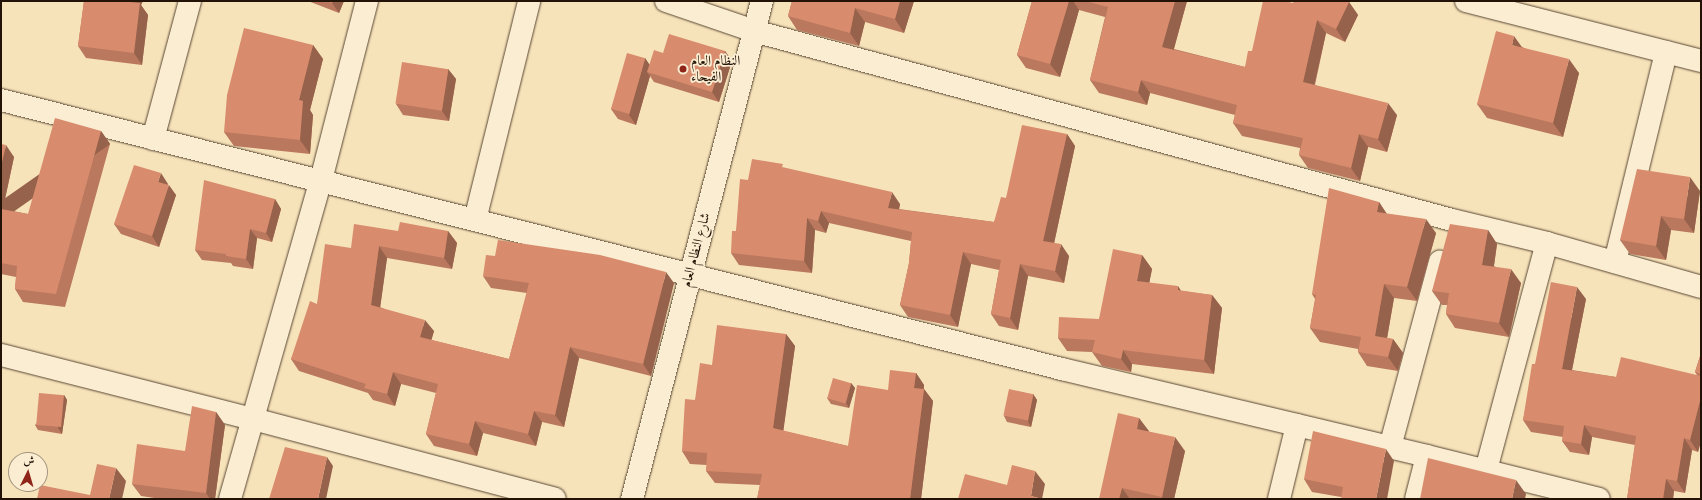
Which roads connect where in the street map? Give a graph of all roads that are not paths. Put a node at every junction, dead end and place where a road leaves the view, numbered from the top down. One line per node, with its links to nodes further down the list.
1 (190, 1): 11 (street)
2 (367, 1): 12 (street)
3 (529, 1): 13 (street)
4 (666, 1): 7 (street)
5 (762, 1): 7 (street, شارع النظام العام)
6 (1466, 1): 8 (street)
7 (754, 32): 14 (street); 17 (street, شارع النظام العام)
8 (1666, 52): 9 (street); 16 (street)
9 (1701, 61)
10 (1, 100): 11 (street)
11 (153, 139): 12 (street)
12 (321, 180): 13 (street); 20 (street)
13 (475, 220): 17 (street)
14 (1452, 220): 15 (street); 22 (street)
15 (1547, 243): 16 (street); 24 (street)
16 (1615, 262): 18 (street)
17 (689, 275): 21 (street); 27 (street, شارع النظام العام)
18 (1701, 287)
19 (1, 355): 20 (street)
20 (253, 419): 25 (street); 26 (street)
21 (1297, 425): 22 (street); 28 (street)
22 (1390, 447): 23 (street)
23 (1427, 456): 24 (street); 29 (street)
24 (1486, 470): 30 (street)
25 (230, 499)
26 (555, 499)
27 (632, 499)
28 (1279, 499)
29 (1416, 499)
30 (1599, 499)

